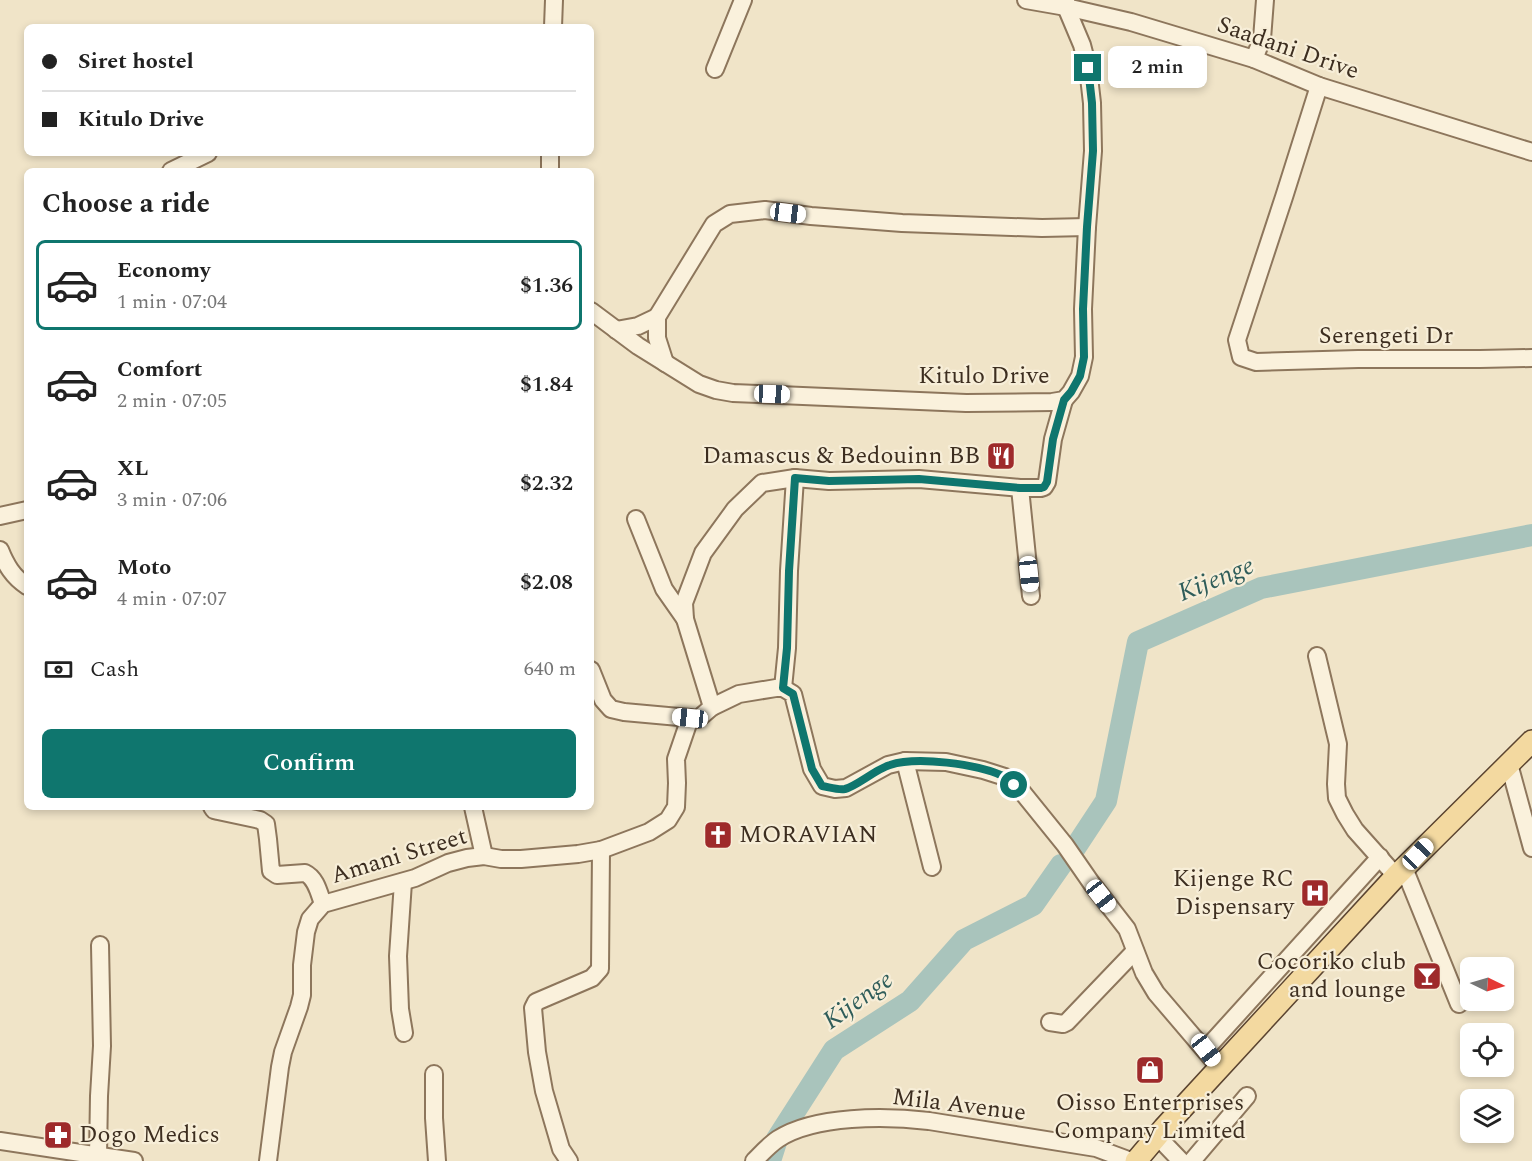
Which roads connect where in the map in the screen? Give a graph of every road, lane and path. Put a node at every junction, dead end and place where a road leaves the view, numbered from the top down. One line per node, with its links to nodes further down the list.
1 (554, 0): 6 (street)
2 (743, 0): 8 (street)
3 (1026, 0): 5 (street, Saadani Drive)
4 (1265, 0): 7 (street)
5 (1066, 3): 7 (street, Saadani Drive); 13 (street, Kitulo Drive)
6 (553, 24)
7 (1254, 59): 9 (street, Saadani Drive)
8 (715, 69)
9 (1318, 86): 10 (street, Saadani Drive); 17 (street, Serengeti Dr)
10 (1532, 152)
11 (202, 156): 12 (street)
12 (177, 168)
13 (1087, 227): 15 (street); 19 (street, Kitulo Drive)
14 (594, 313): 16 (street, Kitulo Drive)
15 (657, 316): 16 (street); 18 (street)
16 (616, 330): 18 (street, Kitulo Drive)
17 (1532, 358)
18 (665, 363): 19 (street, Kitulo Drive)
19 (1064, 400): 21 (street)
20 (795, 478): 21 (street); 28 (street); 31 (street)
21 (1020, 488): 27 (street)
22 (24, 511): 23 (street)
23 (0, 516)
24 (636, 519): 28 (street)
25 (0, 550): 26 (street)
26 (24, 584)
27 (1031, 596)
28 (685, 619): 32 (street)
29 (1317, 656): 42 (street)
30 (594, 678): 33 (street)
31 (783, 688): 32 (street); 35 (street)
32 (712, 707): 33 (street)
33 (690, 718): 40 (street, Amani Street)
34 (1532, 741): 36 (main road)
35 (905, 761): 43 (street); 48 (street)
36 (1509, 765): 39 (street); 44 (main road)
37 (216, 810): 46 (street)
38 (474, 810): 41 (street)
39 (1532, 848)
40 (601, 850): 41 (street, Amani Street); 63 (street)
41 (484, 856): 45 (street, Amani Street)
42 (1380, 857): 44 (street); 52 (street)
43 (932, 867)
44 (1400, 872): 49 (street); 53 (main road)
45 (403, 882): 46 (street, Amani Street); 51 (street)
46 (323, 904): 61 (street, Amani Street)
47 (100, 945): 59 (street)
48 (1135, 951): 50 (street); 52 (street)
49 (1459, 1004)
50 (1050, 1022)
51 (404, 1033)
52 (1206, 1050): 53 (street)
53 (1220, 1068): 56 (main road)
54 (434, 1074): 62 (street)
55 (1247, 1096): 68 (street)
56 (1157, 1136): 66 (main road); 67 (street)
57 (0, 1141): 59 (street)
58 (1092, 1155): 64 (street, Mila Avenue); 65 (street, Mila Avenue)
59 (98, 1156): 60 (street)
60 (134, 1161)
61 (268, 1161)
62 (437, 1161)
63 (569, 1161)
64 (754, 1161)
65 (1131, 1161)
66 (1136, 1161)
67 (1181, 1161)
68 (1192, 1161)

